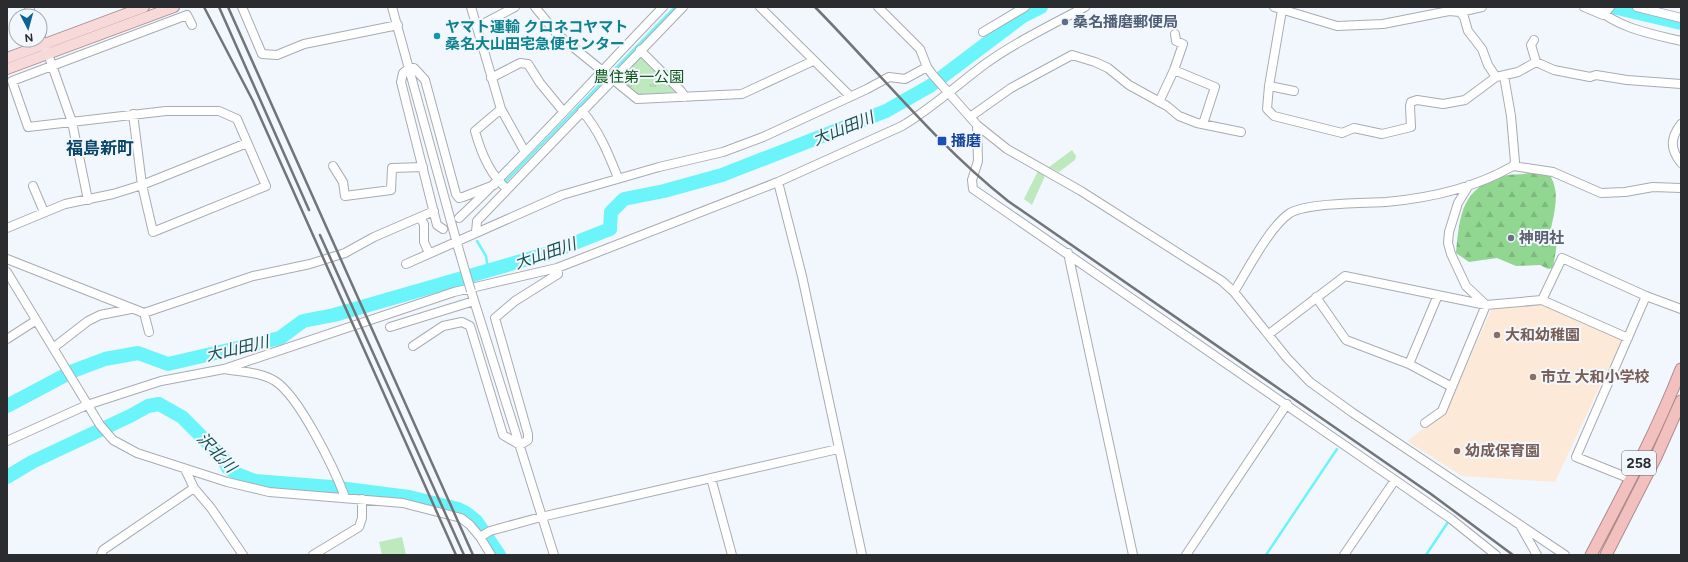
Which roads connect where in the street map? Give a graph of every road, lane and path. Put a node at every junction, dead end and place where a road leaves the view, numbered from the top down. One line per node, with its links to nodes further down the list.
1 (144, 7): 28 (main road)
2 (174, 7): 34 (main road)
3 (242, 7): 24 (street)
4 (392, 7): 24 (street)
5 (470, 7): 25 (street)
6 (515, 7): 25 (street)
7 (535, 7): 43 (street)
8 (663, 7): 43 (street)
9 (683, 7): 33 (street)
10 (760, 7): 36 (street)
11 (878, 7): 39 (street)
12 (1023, 7): 26 (street)
13 (1085, 7): 48 (street)
14 (1482, 7): 20 (street)
15 (1584, 7): 21 (street)
16 (1595, 7): 21 (street)
17 (1610, 7): 21 (street)
18 (1637, 7): 22 (street)
19 (1278, 8): 20 (street); 47 (street)
20 (1460, 12): 44 (street)
21 (1603, 15): 30 (street)
22 (1681, 18)
23 (192, 25): 38 (street)
24 (398, 26): 40 (street)
25 (477, 27): 45 (street)
26 (983, 32)
27 (1175, 34): 42 (street)
28 (48, 38)
29 (1534, 40): 37 (street)
30 (1681, 42)
31 (26, 48): 35 (main road)
32 (45, 48): 34 (street)
33 (640, 50): 43 (street); 51 (street)
34 (48, 54): 38 (street); 41 (main road)
35 (7, 58)
36 (813, 61): 50 (street); 51 (street)
37 (1536, 62): 44 (street); 46 (street)
38 (53, 66): 58 (street); 58 (street)
39 (927, 67): 48 (street); 50 (street)
40 (409, 68): 67 (street); 71 (street); 85 (street)
41 (7, 69)
42 (1174, 70): 52 (street); 59 (street)
43 (607, 76): 51 (street); 54 (street); 55 (street)
44 (1500, 76): 47 (street); 68 (street)
45 (491, 78): 53 (street); 55 (street)
46 (1681, 84)
47 (1270, 86): 49 (street)
48 (947, 91): 57 (street); 70 (street)
49 (1294, 91)
50 (850, 96): 69 (street)
51 (685, 97)
52 (1159, 102): 57 (street); 59 (street)
53 (501, 109): 64 (street); 71 (street)
54 (582, 110): 69 (street); 76 (street)
55 (563, 111): 64 (street)
56 (133, 114): 58 (street); 63 (street); 72 (street)
57 (970, 117): 61 (street)
58 (72, 122): 77 (street)
59 (1203, 124): 62 (street)
60 (1681, 124): 65 (street)
61 (977, 125): 87 (street); 92 (street)
62 (1242, 132)
63 (247, 143): 72 (street); 72 (street)
64 (525, 152): 71 (street)
65 (1681, 162)
66 (333, 166): 67 (street)
67 (423, 166): 78 (street)
68 (1513, 166): 73 (street); 75 (street)
69 (618, 178): 84 (street)
70 (778, 182): 90 (street); 120 (street)
71 (496, 183): 76 (street); 81 (street)
72 (142, 185): 77 (street)
73 (1469, 185): 92 (street); 98 (street)
74 (32, 186): 79 (street)
75 (1681, 188)
76 (507, 189): 84 (street)
77 (88, 200): 79 (street)
78 (434, 211): 80 (street); 83 (street)
79 (44, 212): 82 (street)
80 (420, 218): 86 (street); 101 (street)
81 (459, 218)
82 (7, 228)
83 (443, 229)
84 (476, 232): 85 (street)
85 (457, 244): 86 (street); 97 (street, bridge)
86 (429, 253): 89 (street)
87 (1068, 253): 116 (street); 138 (street)
88 (7, 259): 99 (street)
89 (406, 264)
90 (557, 268): 111 (street); 119 (street)
91 (7, 272): 102 (street)
92 (1234, 292): 105 (street)
93 (1438, 295): 95 (street); 98 (street); 110 (street)
94 (1646, 296): 96 (street); 100 (street); 106 (street)
95 (1316, 297): 105 (street); 110 (street)
96 (1542, 300): 98 (street); 106 (street)
97 (474, 301): 103 (street); 119 (street)
98 (1486, 305): 113 (street)
99 (132, 309): 101 (street); 109 (street)
100 (1681, 309)
101 (144, 313): 104 (street)
102 (35, 320): 107 (street); 109 (street)
103 (390, 327)
104 (149, 332)
105 (1269, 334): 129 (street)
106 (1628, 338): 123 (street)
107 (7, 339)
108 (413, 346): 119 (street)
109 (53, 348): 115 (street)
110 (1409, 364): 113 (street)
111 (224, 369): 115 (street); 126 (street)
112 (1681, 369): 123 (highway, 258)
113 (1452, 387): 117 (street)
114 (1681, 401): 145 (highway, 258)
115 (87, 404): 118 (street); 121 (street)
116 (1287, 404): 124 (street); 139 (street)
117 (1425, 423)
118 (7, 441)
119 (520, 445): 128 (street)
120 (838, 449): 122 (street); 137 (street)
121 (185, 469): 125 (street); 126 (street)
122 (711, 478): 128 (street); 131 (street)
123 (1631, 479): 144 (highway, 258)
124 (1396, 480): 140 (street); 141 (street)
125 (194, 488): 132 (street); 133 (street)
126 (344, 494): 127 (street)
127 (362, 499): 130 (street); 134 (street)
128 (541, 517): 130 (street); 136 (street)
129 (1520, 525): 142 (street); 143 (street)
130 (481, 536): 135 (street)
131 (729, 554)
132 (101, 555)
133 (243, 555)
134 (314, 555)
135 (491, 555)
136 (554, 555)
137 (862, 555)
138 (1133, 555)
139 (1186, 555)
140 (1344, 555)
141 (1496, 555)
142 (1536, 555)
143 (1565, 555)
144 (1591, 555)
145 (1606, 555)

